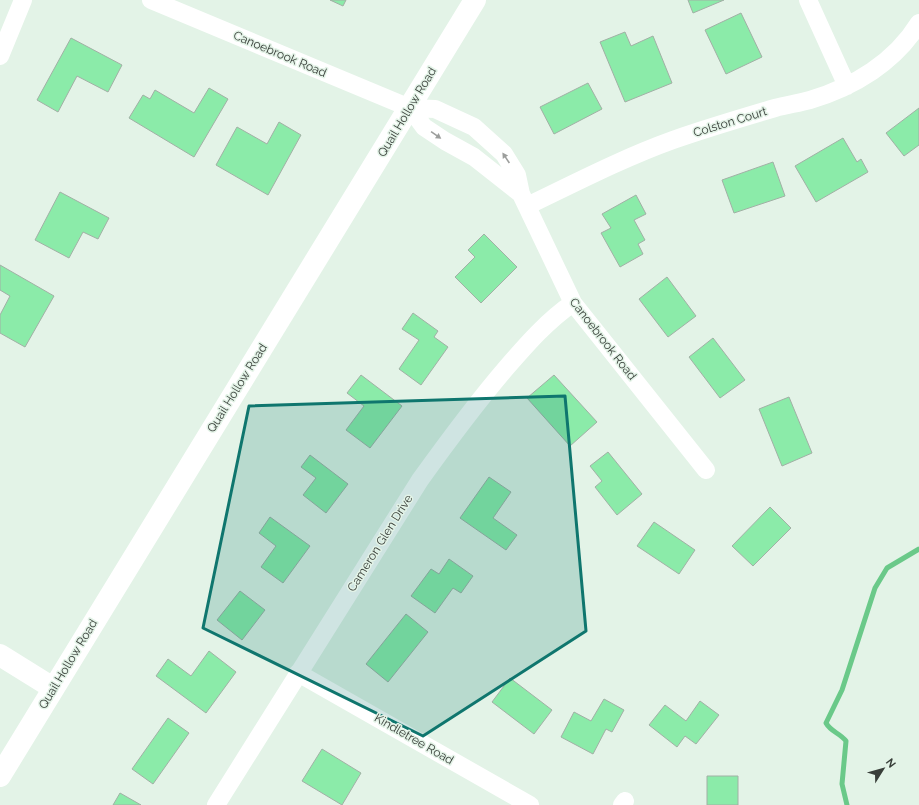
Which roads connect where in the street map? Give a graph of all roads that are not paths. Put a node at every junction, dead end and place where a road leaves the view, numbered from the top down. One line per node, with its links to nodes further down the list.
1 (23, 0): 6 (street)
2 (151, 0): 8 (street, Canoebrook Road)
3 (475, 0): 8 (main road, Quail Hollow Road)
4 (808, 0): 7 (street)
5 (919, 23): 7 (street, Colston Court)
6 (0, 56)
7 (847, 86): 9 (street, Colston Court)
8 (410, 108): 9 (street, Canoebrook Road, one-way to 9); 9 (street, Canoebrook Road, one-way to 8); 14 (main road, Quail Hollow Road)
9 (524, 200): 10 (street, Canoebrook Road)
10 (573, 303): 11 (street, Canoebrook Road); 13 (street, Cameron Glen Drive)
11 (706, 470)
12 (0, 655): 14 (main road)
13 (298, 673): 16 (street, Cameron Glen Drive); 17 (street, Kindletree Road)
14 (53, 688): 15 (main road, Quail Hollow Road)
15 (0, 776)
16 (216, 805)
17 (530, 805)

